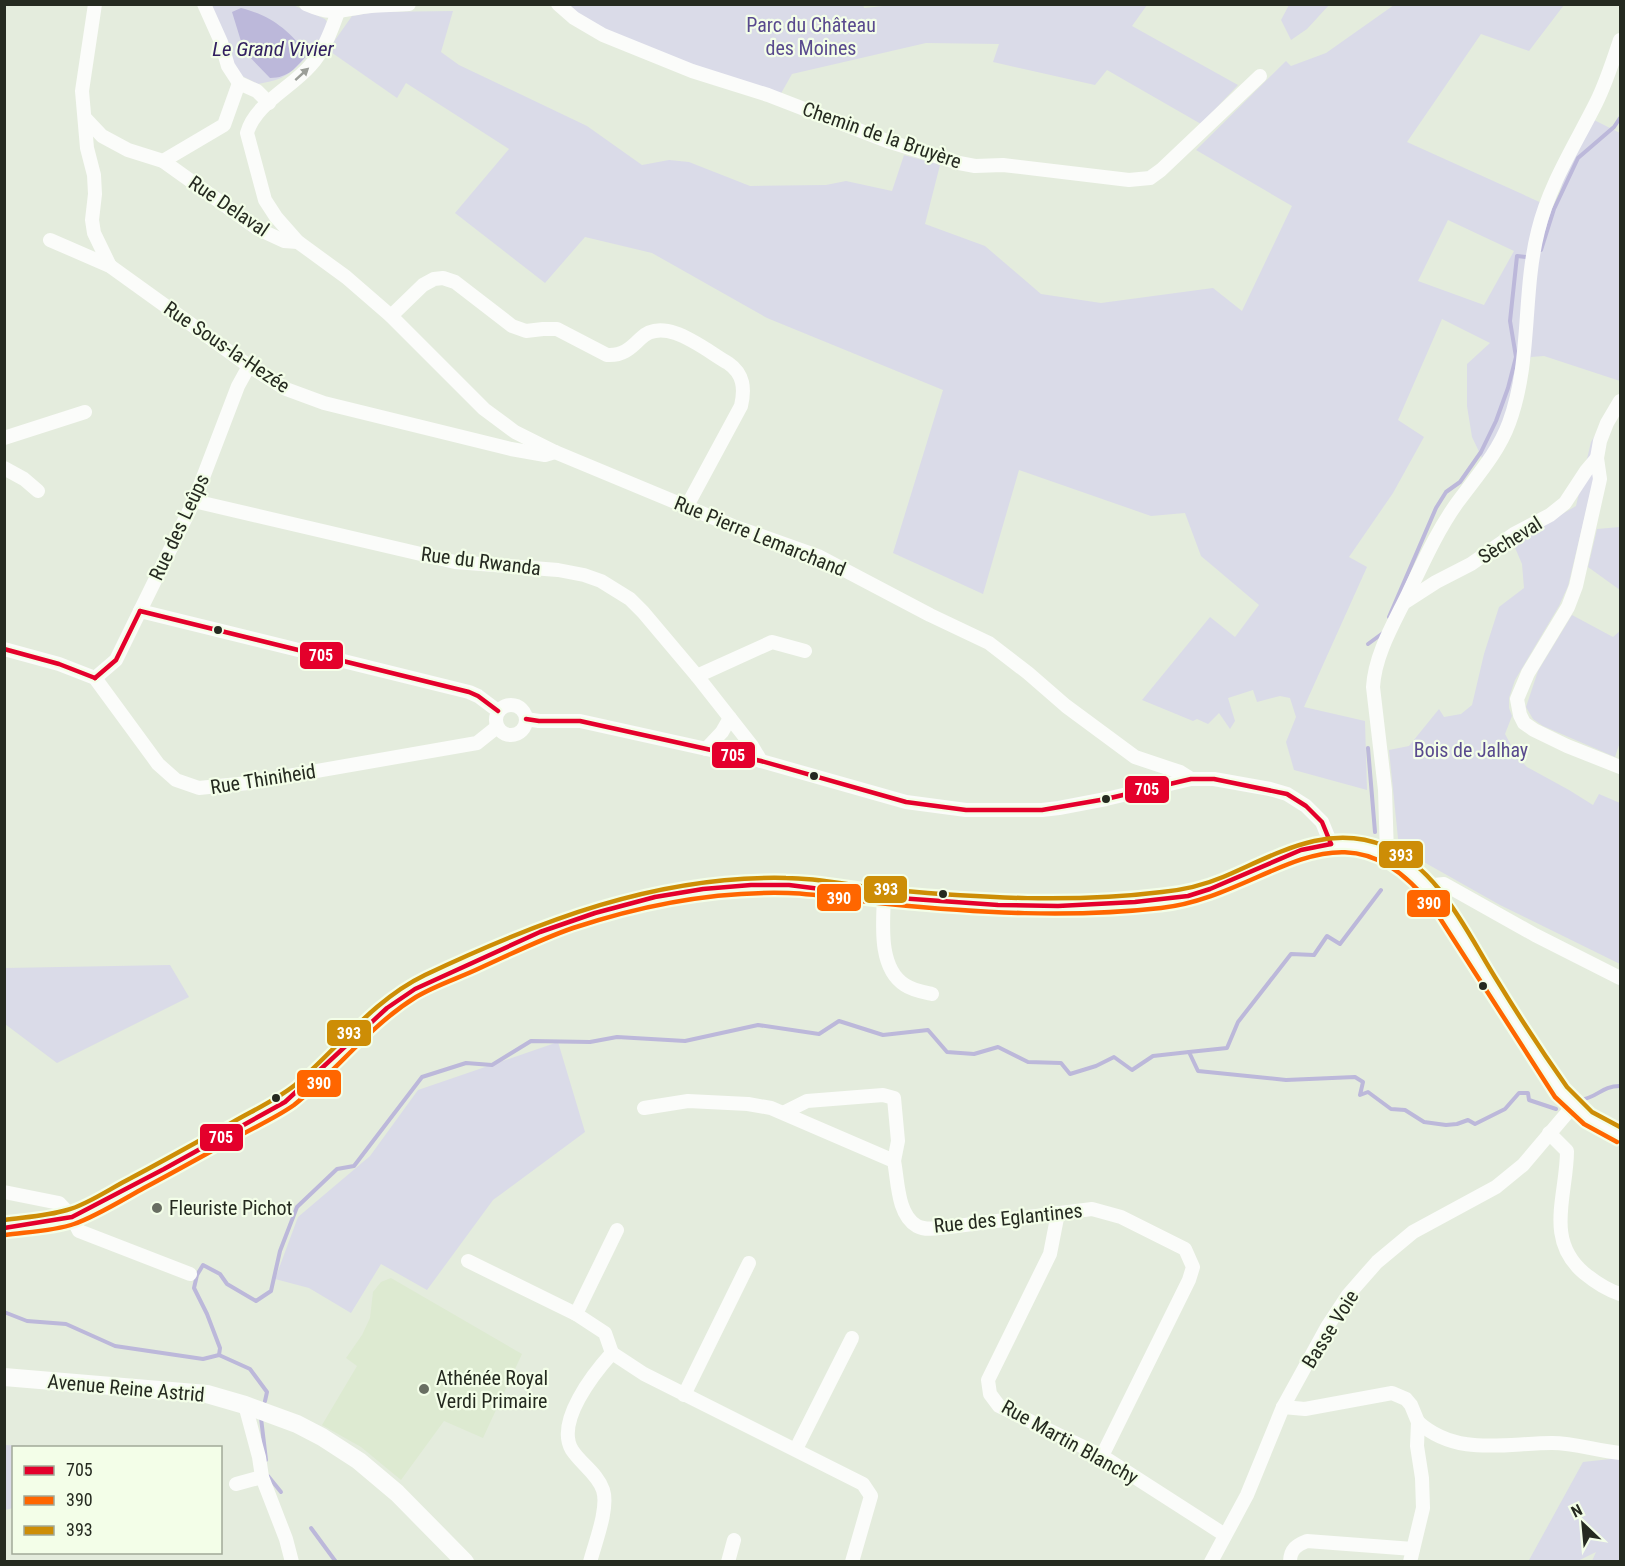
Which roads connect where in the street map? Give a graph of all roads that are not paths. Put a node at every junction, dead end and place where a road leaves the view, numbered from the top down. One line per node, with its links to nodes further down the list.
1 (95, 4): 11 (street)
2 (204, 4): 9 (street)
3 (306, 4): 6 (street)
4 (409, 4): 6 (street)
5 (558, 4): 8 (street, Chemin de la Bruyère)
6 (338, 12): 10 (street, one-way to 6)
7 (1620, 40): 27 (street)
8 (1260, 76)
9 (238, 83): 10 (street); 12 (street, Rue Delaval)
10 (269, 103): 14 (street, Rue Pierre Lemarchand)
11 (85, 118): 12 (street, Rue Delaval); 15 (street)
12 (163, 161): 14 (street, Rue Delaval)
13 (50, 240): 15 (street, Rue Sous-la-Hezée)
14 (298, 242): 16 (street, Rue Pierre Lemarchand)
15 (110, 266): 17 (street, Rue Sous-la-Hezée)
16 (391, 316): 21 (street, Rue Pierre Lemarchand); 26 (street)
17 (249, 366): 21 (street, Rue Sous-la-Hezée); 25 (street, Rue des Leûps)
18 (1620, 401): 22 (street)
19 (85, 412): 20 (street)
20 (4, 438)
21 (555, 452): 26 (street, Rue Pierre Lemarchand)
22 (1598, 458): 27 (street, Sècheval); 39 (street)
23 (4, 468): 24 (street)
24 (38, 491)
25 (194, 501): 28 (street, Rue des Leûps); 31 (street, Rue du Rwanda)
26 (687, 506): 40 (street, Rue Pierre Lemarchand)
27 (1405, 602): 42 (street)
28 (140, 611): 32 (street, Rue des Leûps); 33 (street)
29 (4, 649): 32 (street)
30 (805, 651): 31 (street)
31 (697, 676): 34 (street, Rue du Rwanda)
32 (95, 678): 36 (street, Rue Thiniheid)
33 (498, 711): 35 (street); 36 (street)
34 (730, 718): 37 (street); 38 (street, Rue du Rwanda)
35 (526, 719): 36 (street); 37 (street)
36 (498, 727)
37 (706, 749): 38 (street)
38 (760, 761): 40 (street)
39 (1620, 767)
40 (1191, 779): 41 (street, Rue Pierre Lemarchand)
41 (1331, 844): 42 (main road); 44 (main road)
42 (1388, 855): 43 (main road)
43 (1425, 886): 45 (street); 47 (main road)
44 (884, 897): 46 (street); 55 (main road)
45 (1620, 978)
46 (932, 994)
47 (1567, 1099): 50 (street, Basse Voie); 51 (main road)
48 (644, 1107): 49 (street)
49 (785, 1112): 52 (street); 52 (street, Rue des Eglantines)
50 (1549, 1133): 61 (street); 68 (street, Basse Voie)
51 (1620, 1136)
52 (894, 1161): 54 (street, Rue des Eglantines)
53 (4, 1192): 55 (street)
54 (1058, 1213): 72 (street, Rue Martin Blanchy); 72 (street, Rue des Eglantines)
55 (72, 1217): 56 (main road); 60 (street)
56 (4, 1228)
57 (617, 1230): 62 (street)
58 (468, 1261): 62 (street)
59 (749, 1263): 66 (street)
60 (190, 1274)
61 (1620, 1294)
62 (576, 1314): 64 (street)
63 (852, 1338): 70 (street)
64 (612, 1353): 66 (street); 80 (street)
65 (4, 1377): 67 (main road, Avenue Reine Astrid)
66 (684, 1395): 70 (street)
67 (246, 1405): 73 (street); 79 (main road, Avenue Reine Astrid)
68 (1283, 1407): 69 (street); 75 (street, Basse Voie)
69 (1418, 1422): 71 (street); 77 (street)
70 (796, 1449): 82 (street)
71 (1620, 1454)
72 (1102, 1456): 75 (street, Rue Martin Blanchy)
73 (262, 1477): 74 (street); 78 (street)
74 (236, 1484)
75 (1225, 1535): 83 (street, Basse Voie)
76 (734, 1540): 81 (street)
77 (1412, 1555): 84 (street)
78 (292, 1562)
79 (465, 1562)
80 (591, 1562)
81 (728, 1562)
82 (852, 1562)
83 (1210, 1562)
84 (1290, 1562)

